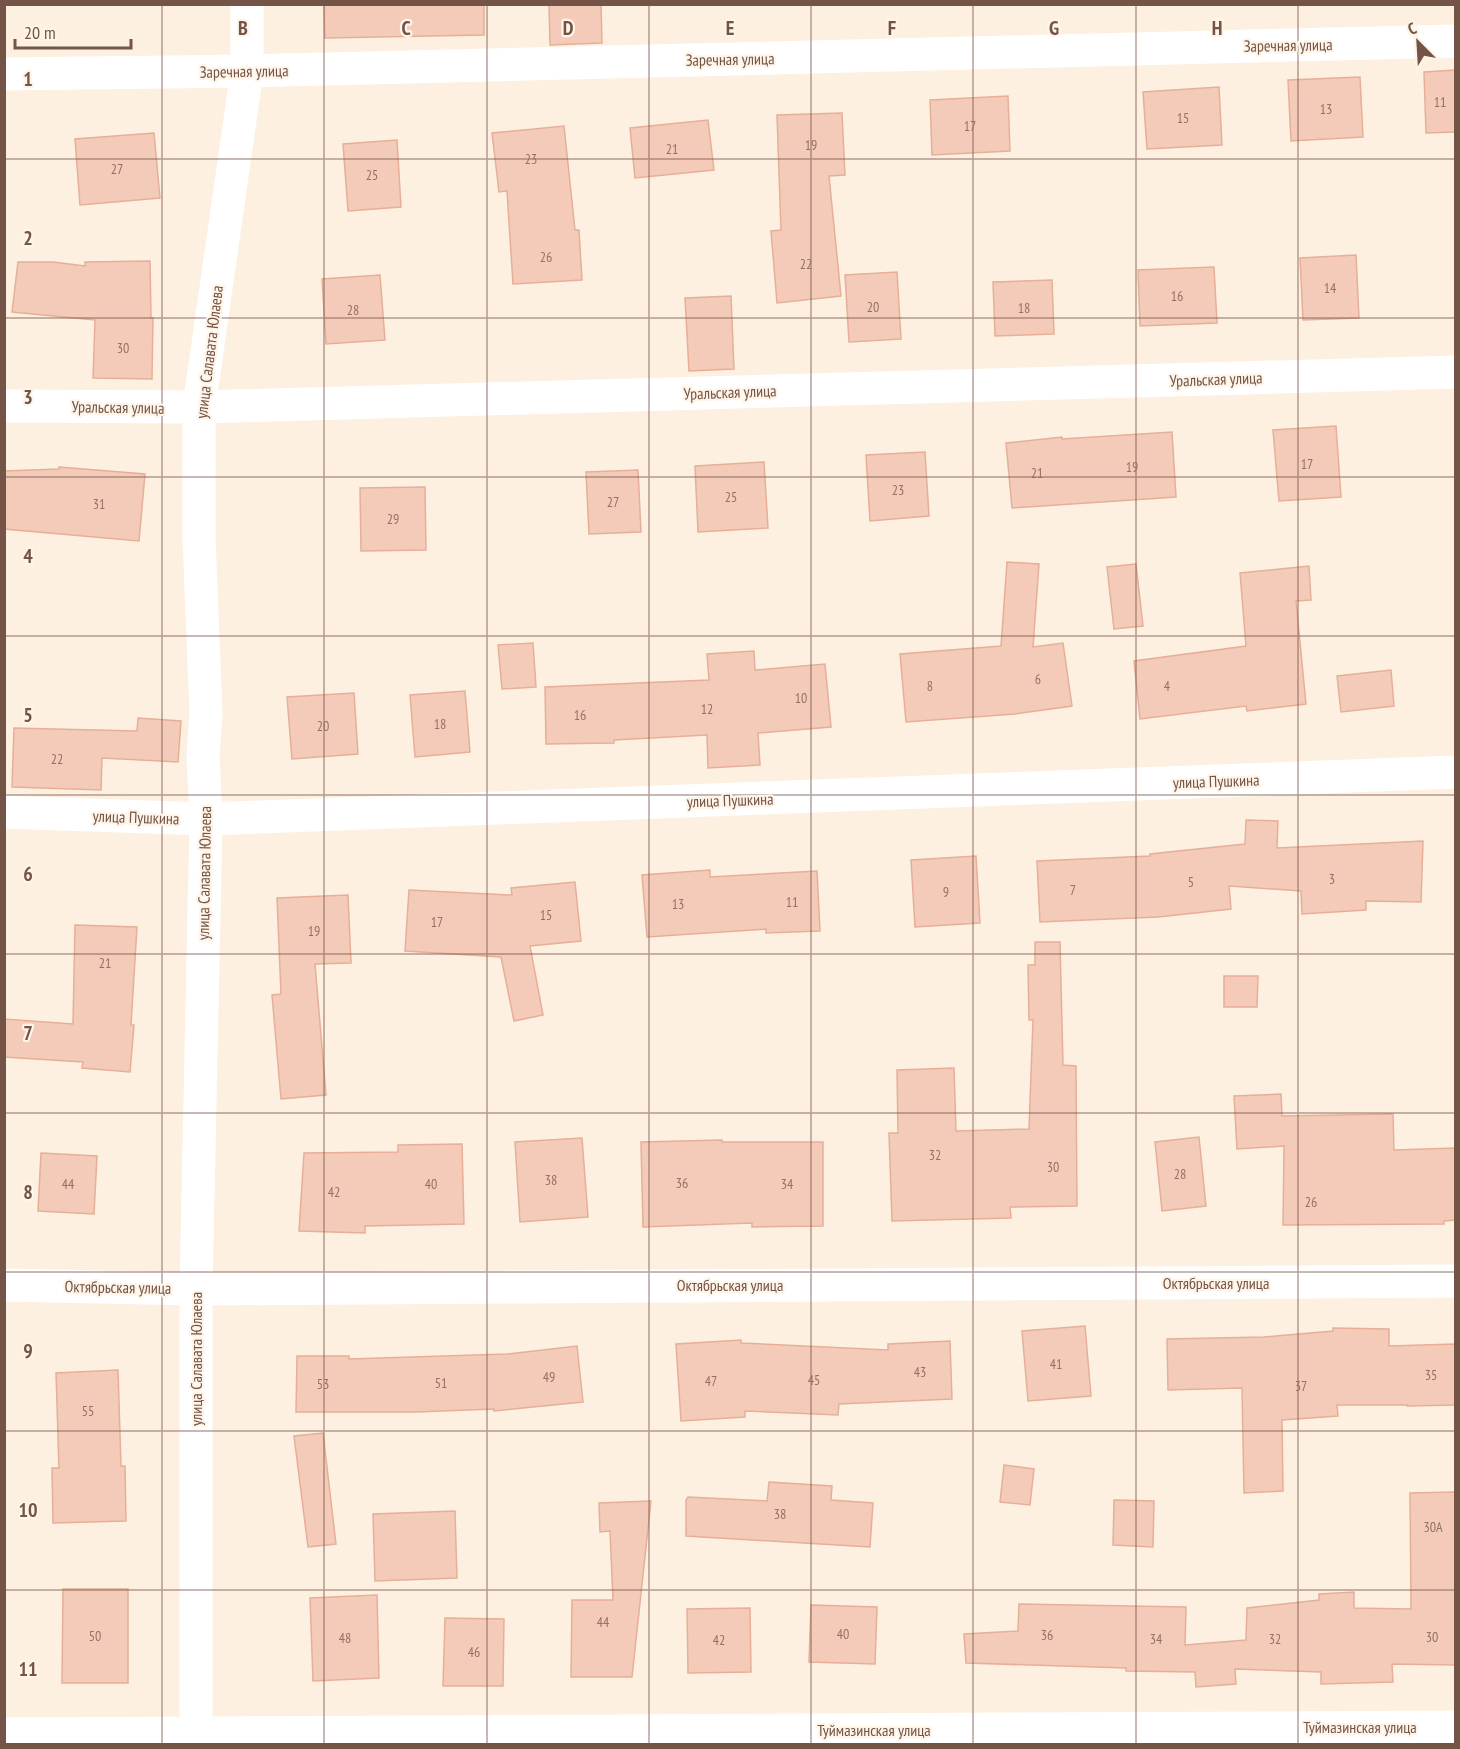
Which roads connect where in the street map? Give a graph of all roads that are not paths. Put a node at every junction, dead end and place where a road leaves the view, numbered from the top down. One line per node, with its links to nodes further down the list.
1 (247, 4): 3 (street, улица Салавата Юлаева)
2 (1455, 41): 3 (street, Заречная улица)
3 (247, 71): 4 (street, Заречная улица); 7 (street, улица Салавата Юлаева)
4 (4, 74)
5 (1455, 372): 7 (street, Уральская улица)
6 (4, 406): 7 (street, Уральская улица)
7 (199, 407): 10 (street, улица Салавата Юлаева)
8 (1455, 772): 10 (street, улица Пушкина)
9 (4, 812): 10 (street, улица Пушкина)
10 (206, 819): 13 (street, улица Салавата Юлаева)
11 (1455, 1281): 13 (street, Октябрьская улица)
12 (4, 1285): 13 (street, Октябрьская улица)
13 (196, 1288): 16 (street, улица Салавата Юлаева)
14 (1455, 1727): 16 (street, Туймазинская улица)
15 (4, 1734): 16 (street, Туймазинская улица)
16 (196, 1739)

